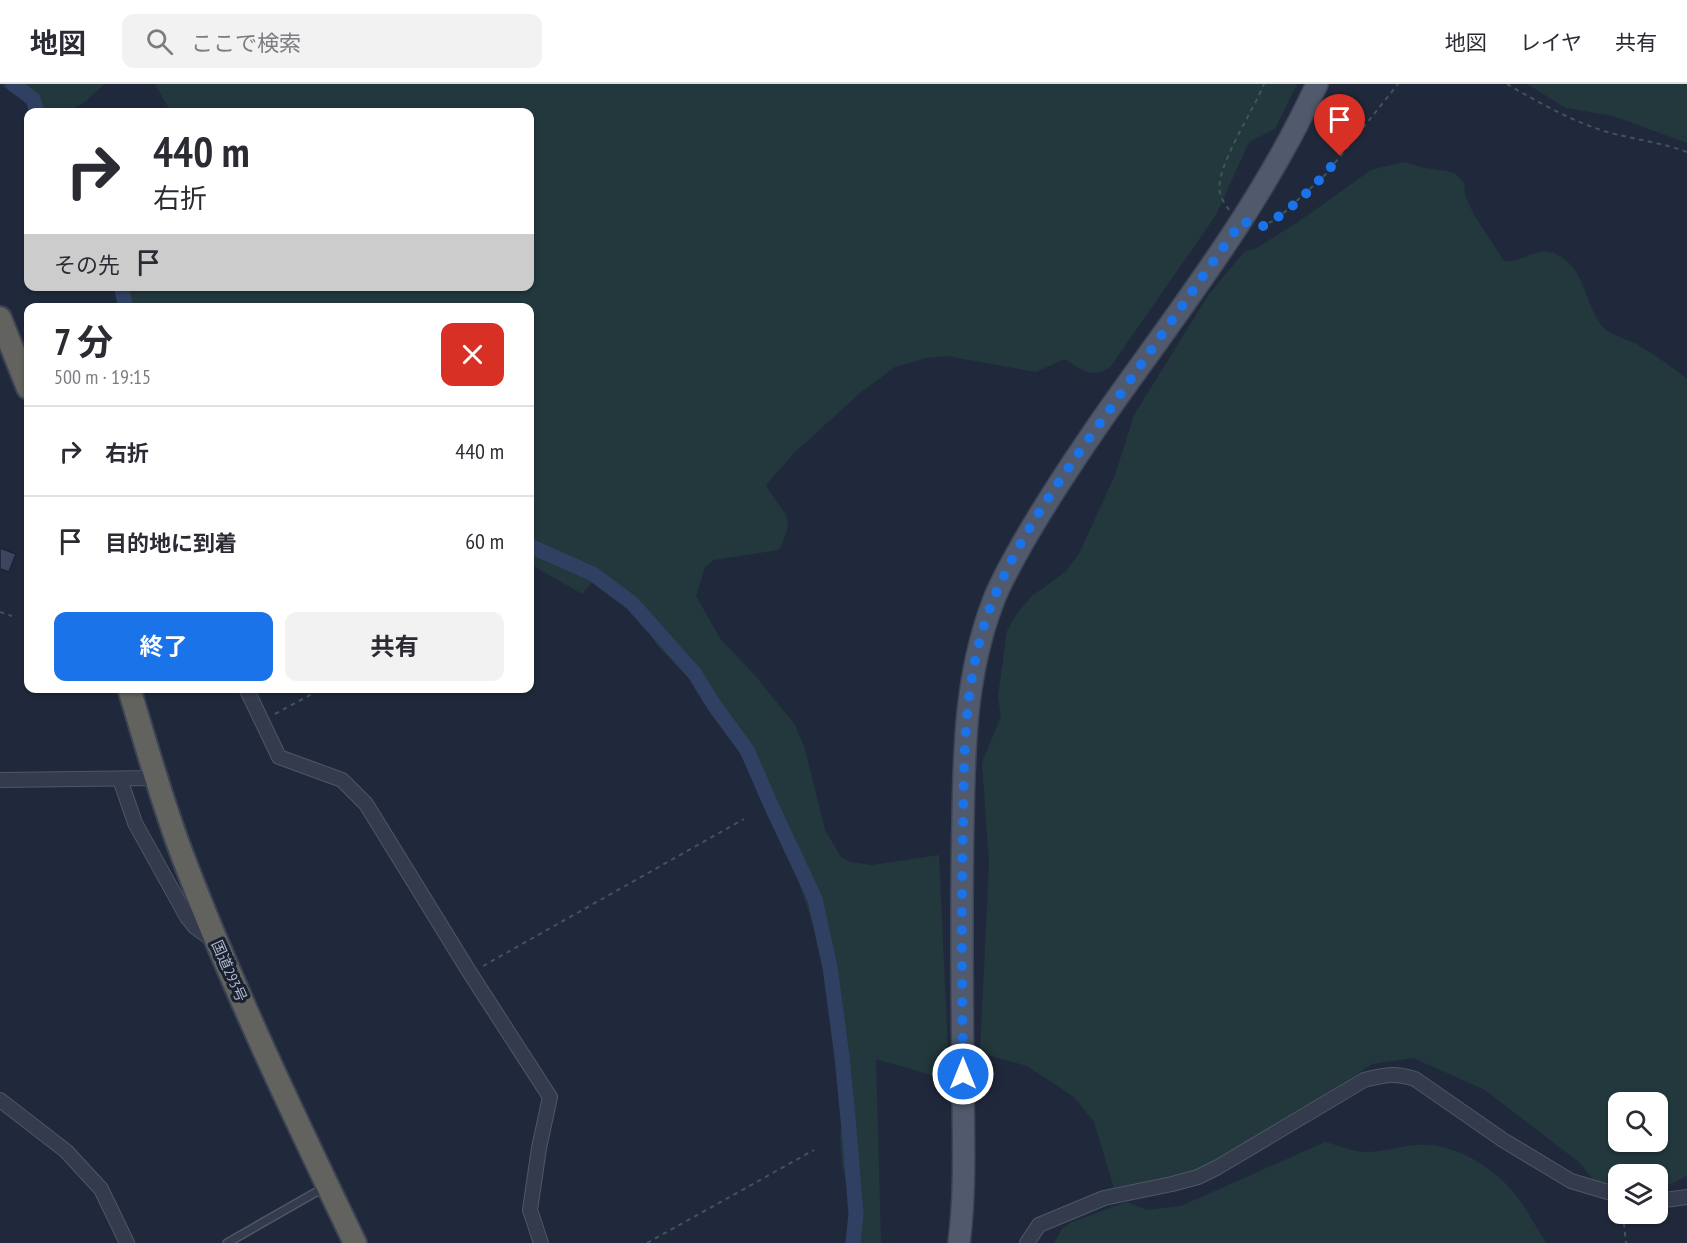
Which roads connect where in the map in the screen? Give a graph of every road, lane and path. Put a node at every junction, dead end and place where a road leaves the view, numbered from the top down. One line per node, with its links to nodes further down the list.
1 (1264, 84): 6 (path)
2 (1317, 84): 6 (main road)
3 (1398, 84): 6 (path)
4 (1507, 84): 5 (path)
5 (1687, 152)
6 (1242, 221): 33 (main road)
7 (0, 318): 8 (highway)
8 (24, 378)
9 (0, 612): 10 (path)
10 (12, 616)
11 (130, 693): 15 (highway, 国道293号)
12 (248, 693): 14 (street)
13 (313, 693): 14 (path)
14 (261, 722): 20 (street)
15 (156, 778): 16 (street); 19 (highway, 国道293号)
16 (120, 779): 17 (street); 19 (street)
17 (0, 780)
18 (744, 819): 20 (path)
19 (216, 942): 23 (highway, 国道293号)
20 (470, 973): 31 (street)
21 (0, 1100): 28 (street)
22 (814, 1150): 32 (path)
23 (327, 1186): 29 (lane); 30 (highway, 国道293号)
24 (1608, 1192): 34 (street)
25 (1687, 1197): 26 (street)
26 (1668, 1200)
27 (1624, 1224): 35 (path)
28 (127, 1243)
29 (227, 1243)
30 (355, 1243)
31 (541, 1243)
32 (647, 1243)
33 (959, 1243)
34 (1027, 1243)
35 (1626, 1243)

